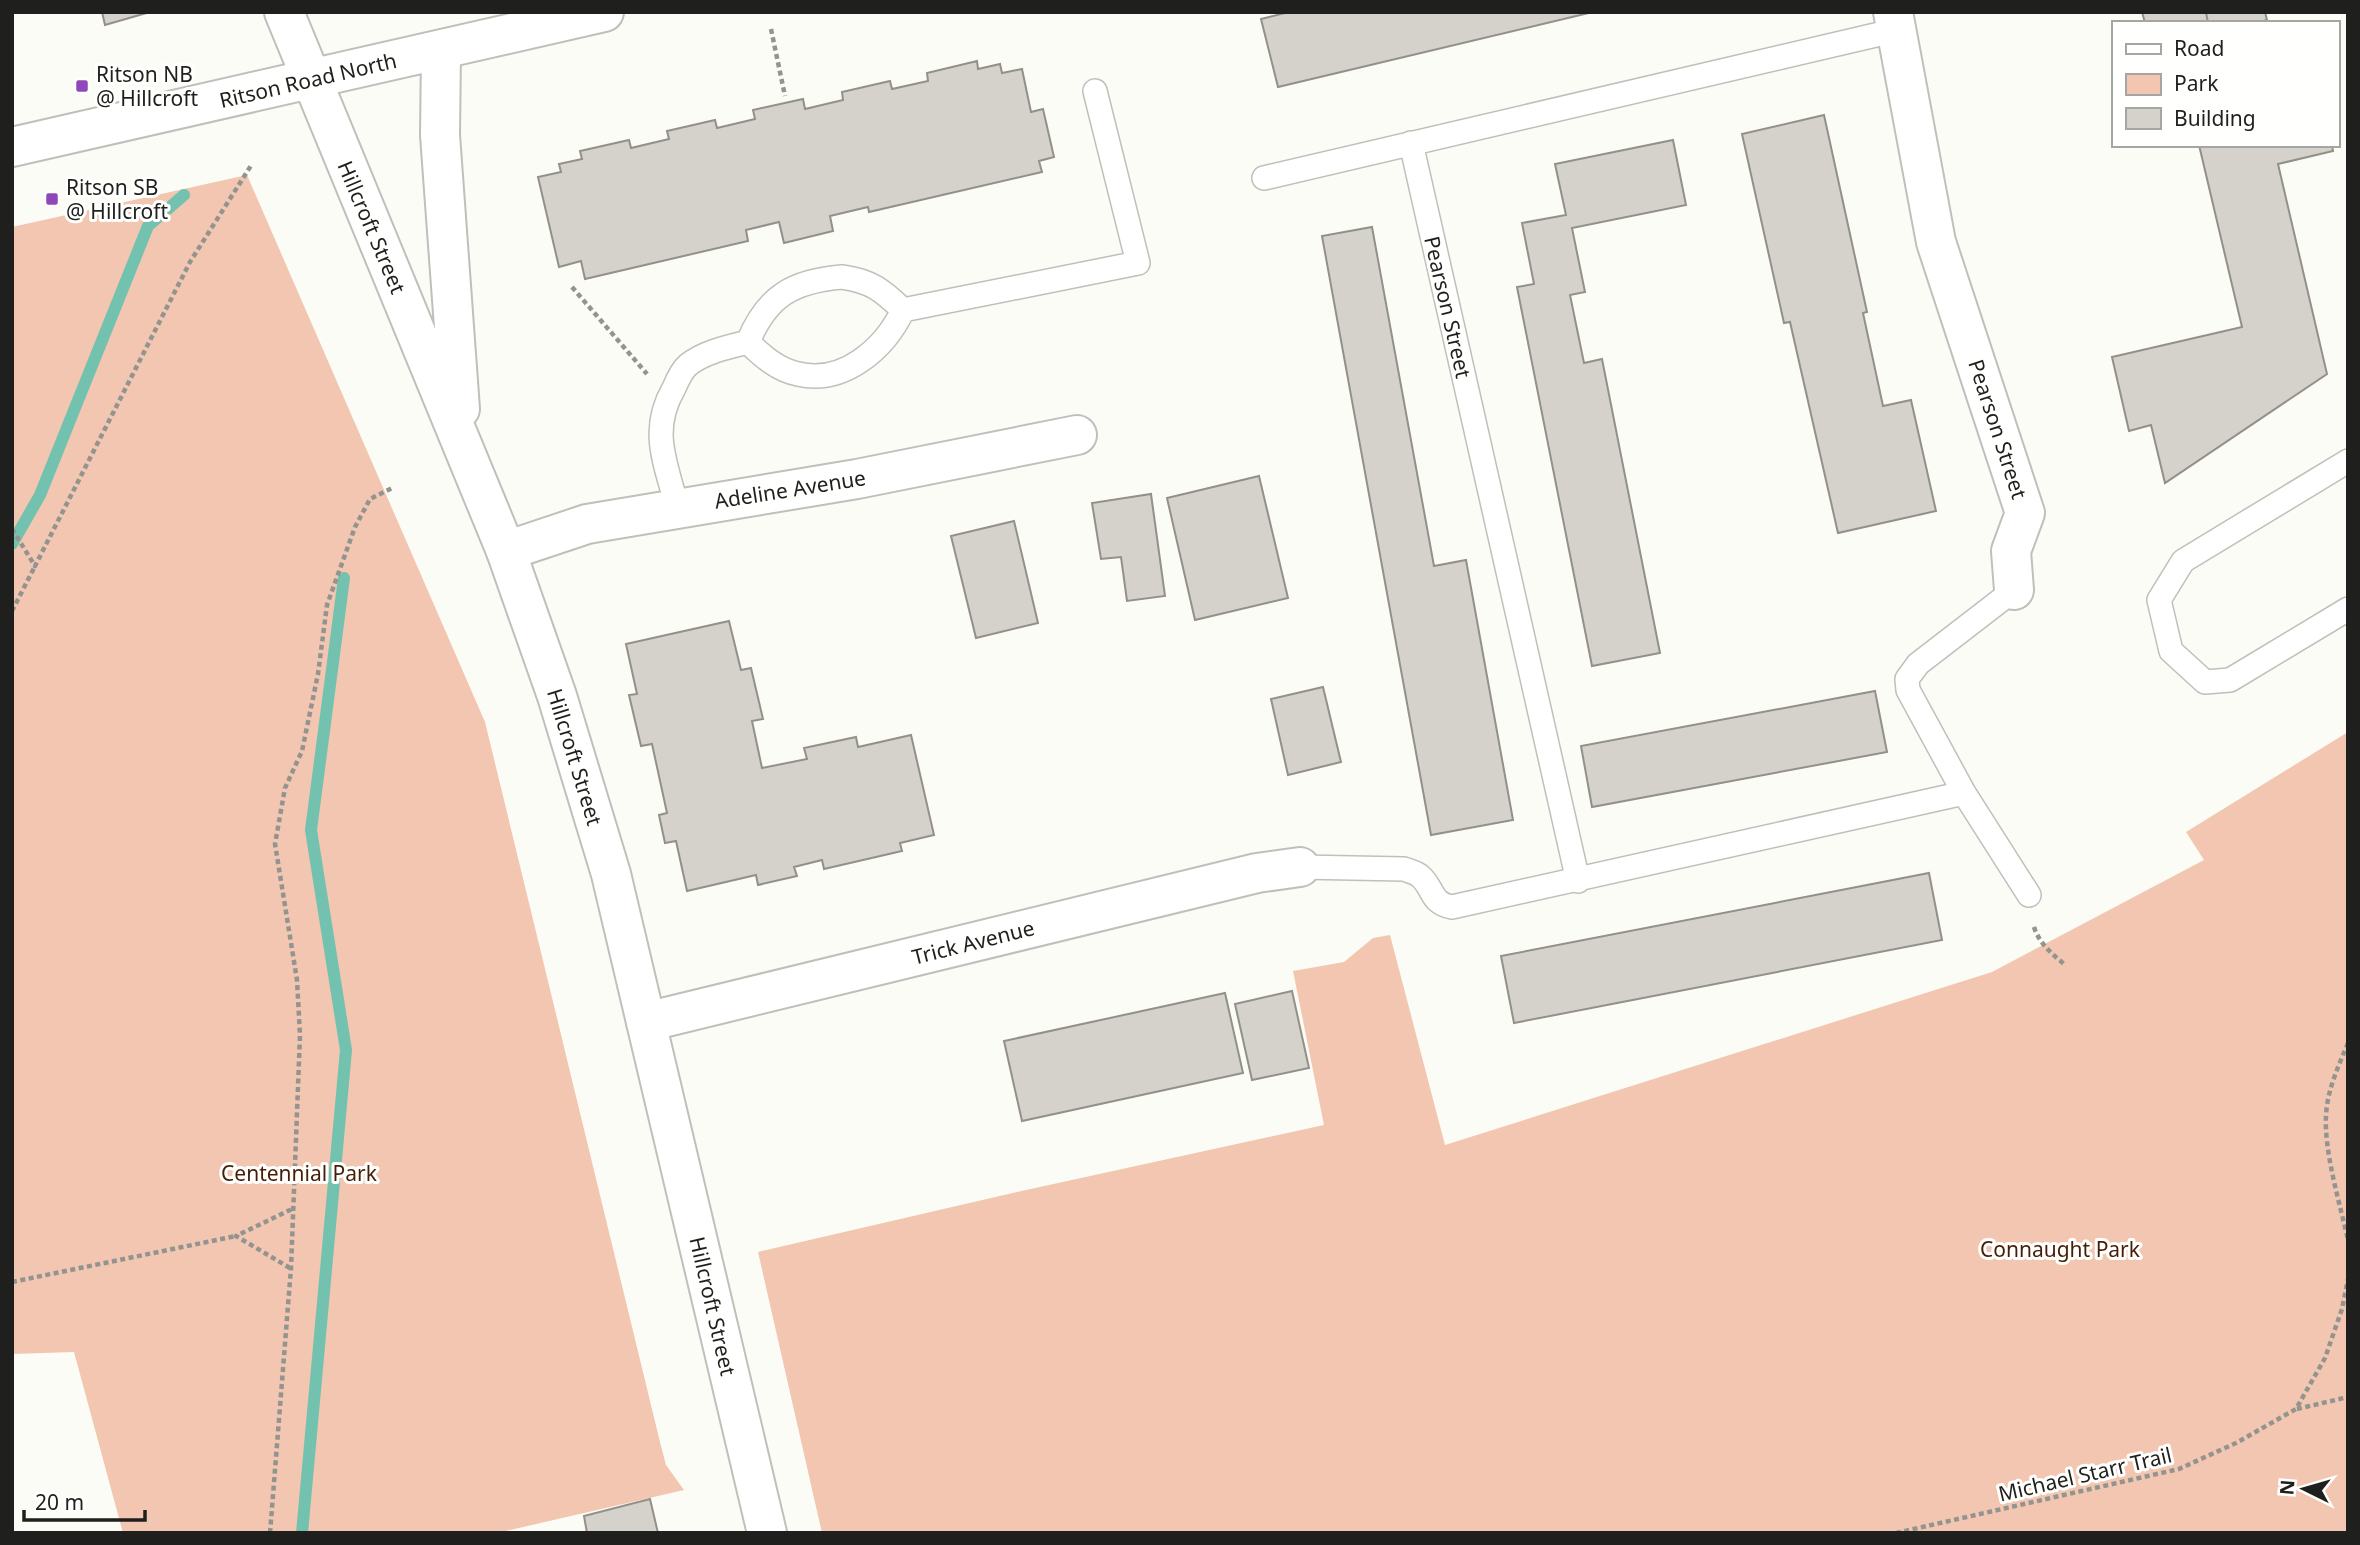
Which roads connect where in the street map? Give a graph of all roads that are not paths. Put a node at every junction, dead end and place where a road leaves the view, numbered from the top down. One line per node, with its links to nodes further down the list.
1 (284, 12): 5 (street, Hillcroft Street)
2 (604, 12): 4 (street, Ritson Road North)
3 (1895, 21): 7 (lane, Pearson Street); 17 (street, Pearson Street)
4 (442, 51): 5 (street, Ritson Road North); 14 (street)
5 (311, 79): 8 (street, Ritson Road North); 14 (street, Hillcroft Street)
6 (1095, 91): 10 (lane)
7 (1411, 143): 9 (lane, Pearson Street); 21 (lane, Pearson Street)
8 (12, 148)
9 (1264, 178)
10 (903, 310): 11 (lane); 11 (lane)
11 (748, 342): 15 (lane)
12 (1077, 435): 15 (street, Adeline Avenue)
13 (2348, 461): 18 (lane)
14 (470, 466): 16 (street, Hillcroft Street)
15 (677, 507): 16 (street, Adeline Avenue)
16 (506, 551): 23 (street, Hillcroft Street)
17 (2014, 590): 19 (lane, Pearson Street)
18 (2348, 609)
19 (1965, 793): 21 (lane); 22 (lane)
20 (1300, 867): 21 (lane); 23 (street, Trick Avenue)
21 (1578, 881)
22 (2029, 895)
23 (646, 1022): 24 (street, Hillcroft Street)
24 (767, 1533)

